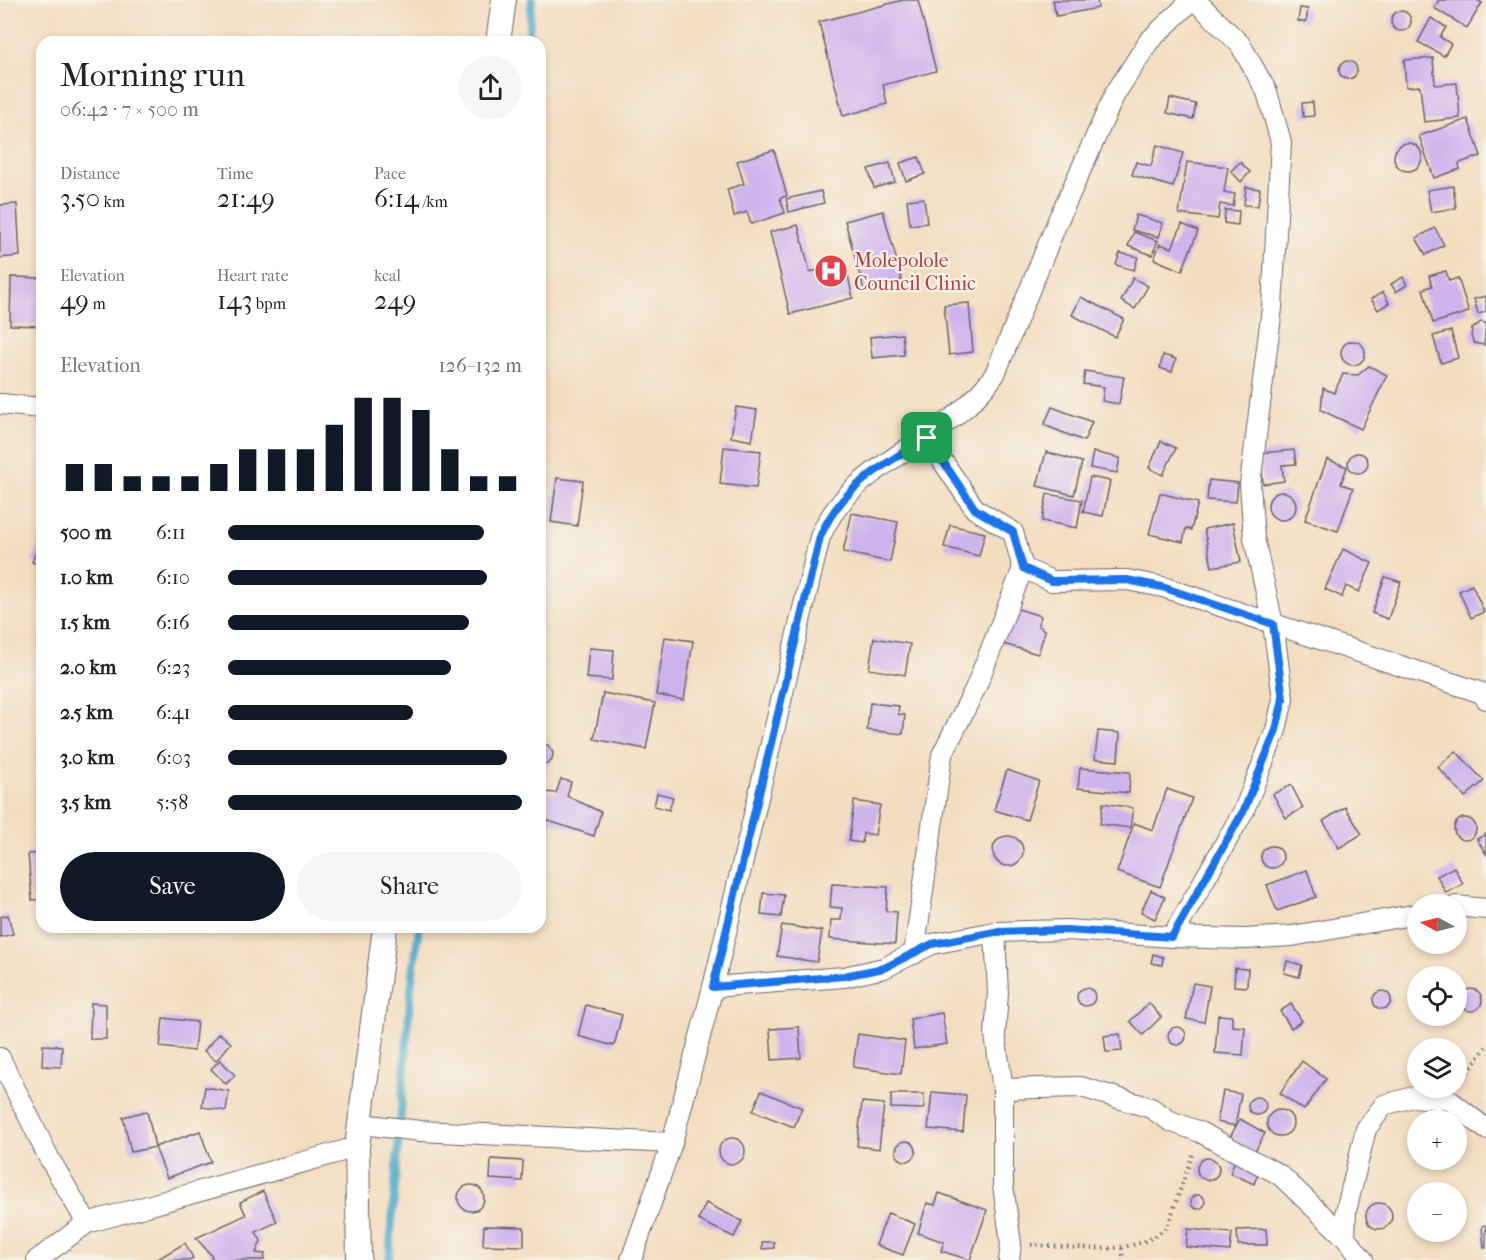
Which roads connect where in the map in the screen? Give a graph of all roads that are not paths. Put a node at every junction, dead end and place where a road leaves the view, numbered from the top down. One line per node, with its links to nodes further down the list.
1 (504, 0): 3 (street)
2 (1193, 0): 6 (street); 8 (street)
3 (499, 36)
4 (0, 404): 5 (street)
5 (36, 407)
6 (927, 438): 7 (street); 17 (street)
7 (1023, 568): 8 (street); 16 (street)
8 (1273, 624): 9 (street); 15 (street)
9 (1486, 699)
10 (1467, 907): 11 (street)
11 (1486, 909)
12 (1407, 916): 15 (street)
13 (995, 932): 15 (street); 16 (street); 19 (street)
14 (384, 933): 21 (street)
15 (1172, 937)
16 (914, 954): 17 (street)
17 (713, 987): 22 (street)
18 (0, 1058): 23 (street)
19 (1003, 1089): 24 (street); 25 (street)
20 (1486, 1129): 24 (street)
21 (359, 1135): 22 (street); 23 (street); 27 (street)
22 (672, 1143): 28 (street)
23 (87, 1223): 26 (street)
24 (1345, 1237): 29 (street)
25 (1010, 1252)
26 (38, 1260)
27 (358, 1260)
28 (631, 1260)
29 (1364, 1260)

